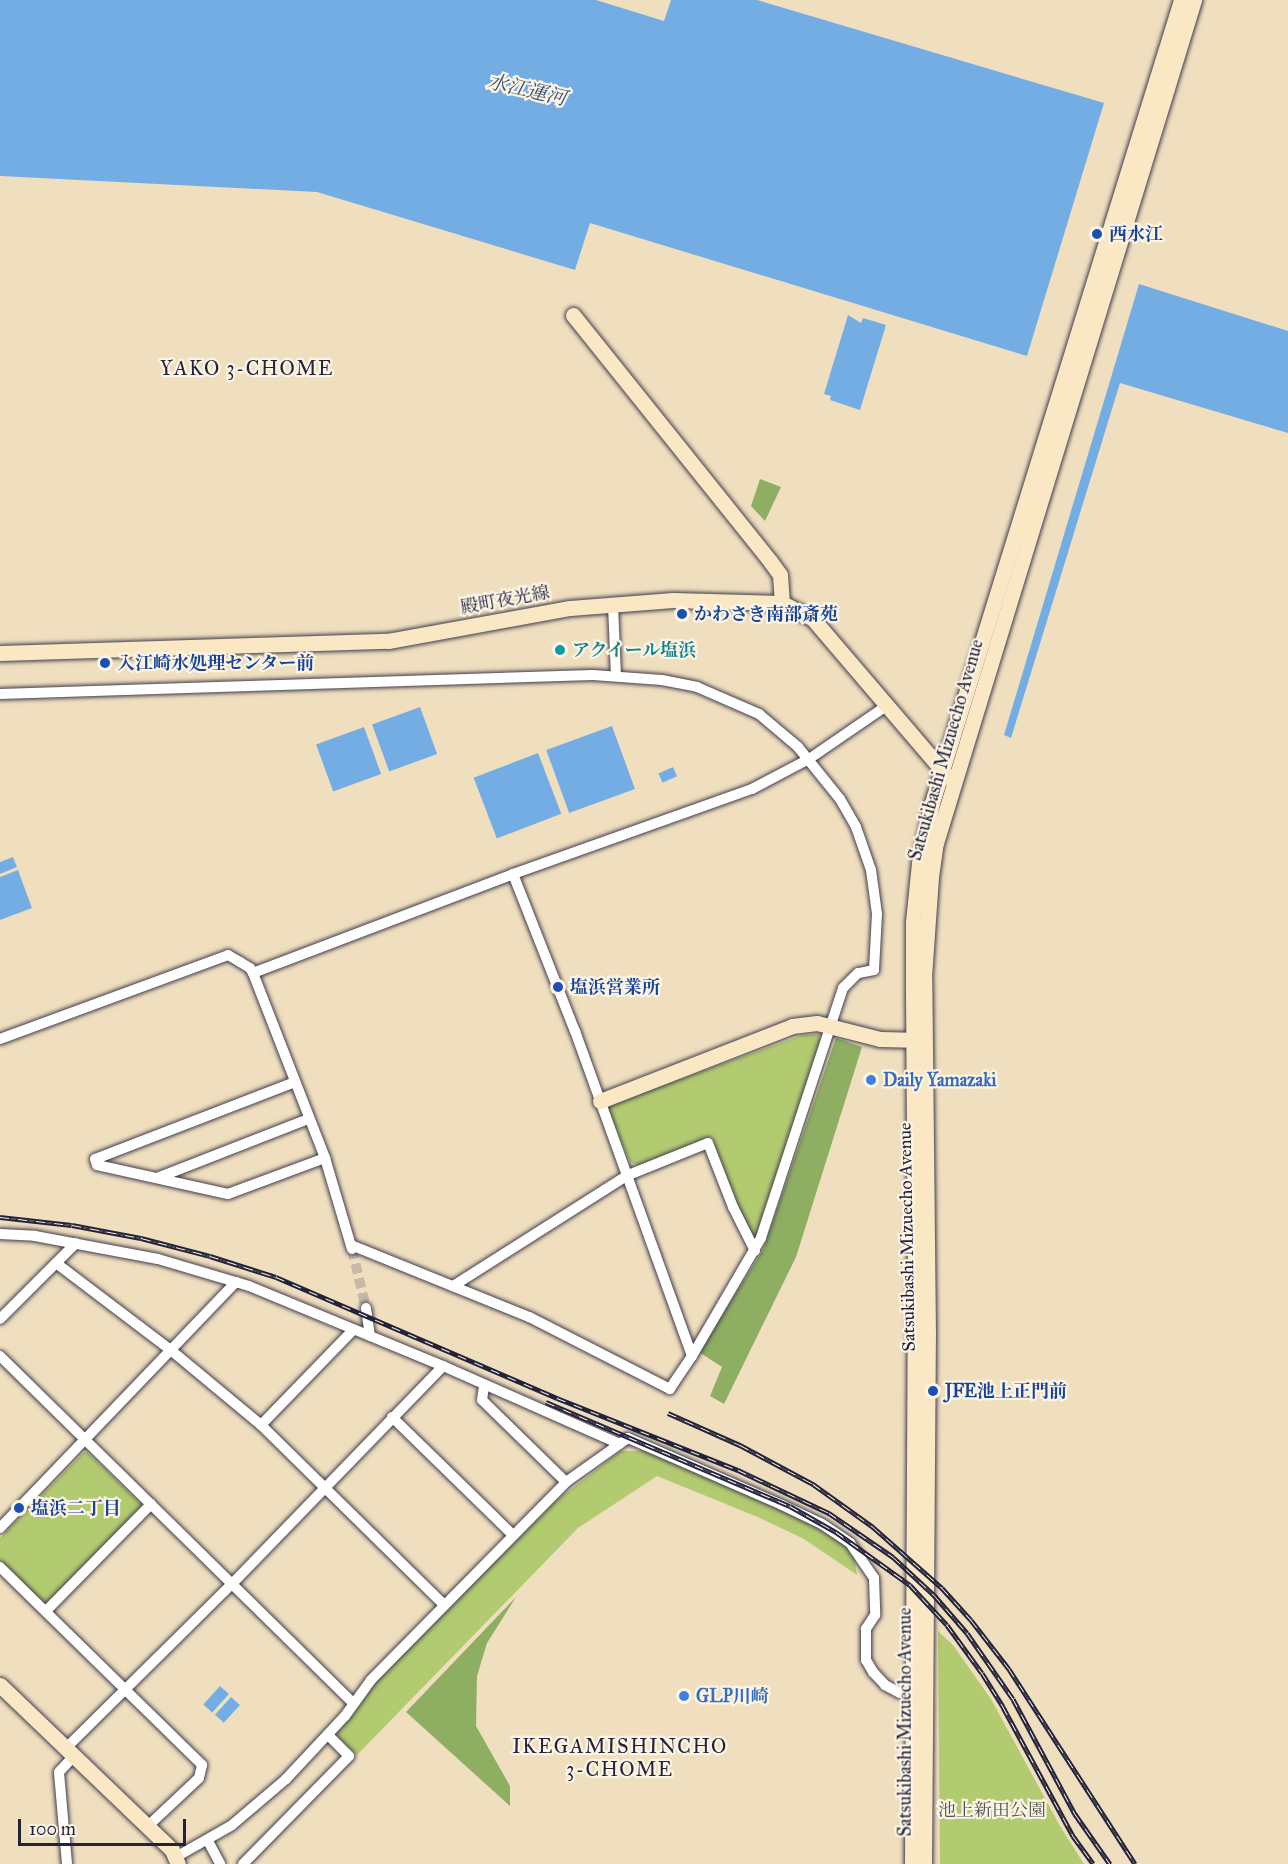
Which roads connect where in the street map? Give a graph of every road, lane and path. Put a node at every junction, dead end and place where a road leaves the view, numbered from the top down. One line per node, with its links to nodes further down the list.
1 (1181, 0): 11 (street, Satsukibashi Mizuecho Avenue)
2 (1194, 0): 11 (street, Satsukibashi Mizuecho Avenue)
3 (573, 315): 4 (street)
4 (782, 603): 5 (street, 殿町夜光線); 9 (street, 殿町夜光線)
5 (613, 605): 6 (street, 殿町夜光線); 7 (street)
6 (0, 653)
7 (616, 675): 8 (street); 10 (street)
8 (0, 694)
9 (886, 706): 10 (street); 11 (street, 殿町夜光線)
10 (809, 759): 12 (street); 14 (street)
11 (949, 778): 16 (street, Satsukibashi Mizuecho Avenue)
12 (513, 873): 13 (street); 18 (street)
13 (253, 974): 15 (street); 17 (street)
14 (829, 1024): 16 (street); 18 (street); 25 (street)
15 (0, 1039)
16 (919, 1040): 53 (street, Satsukibashi Mizuecho Avenue); 53 (street, Satsukibashi Mizuecho Avenue)
17 (295, 1082): 19 (street); 22 (street)
18 (600, 1101): 21 (street)
19 (308, 1119): 20 (street); 22 (street)
20 (325, 1158): 22 (street); 28 (street)
21 (626, 1176): 25 (street); 28 (street); 35 (street)
22 (157, 1178)
23 (0, 1234): 24 (street)
24 (76, 1243): 26 (street); 27 (street)
25 (755, 1251): 35 (street)
26 (56, 1263): 30 (street); 33 (street)
27 (236, 1282): 31 (street); 33 (street)
28 (453, 1286): 35 (street)
29 (366, 1308): 32 (street)
30 (0, 1319)
31 (353, 1329): 32 (street); 39 (street)
32 (370, 1336): 36 (street)
33 (172, 1351): 39 (street); 40 (street)
34 (0, 1356): 40 (street)
35 (692, 1356)
36 (443, 1366): 37 (street); 38 (street)
37 (484, 1386): 41 (street); 42 (street)
38 (392, 1417): 43 (street); 46 (street)
39 (261, 1425): 43 (street)
40 (85, 1441): 44 (street); 45 (street)
41 (620, 1444): 42 (street); 53 (street)
42 (566, 1482): 46 (street)
43 (324, 1487): 48 (street); 49 (street)
44 (151, 1504): 48 (street); 50 (street)
45 (0, 1528)
46 (513, 1535): 49 (street)
47 (0, 1567): 50 (street)
48 (232, 1584): 52 (street); 54 (street)
49 (444, 1605): 54 (street)
50 (46, 1611): 52 (street)
51 (0, 1685): 56 (street)
52 (125, 1689): 56 (street); 57 (street)
53 (919, 1693): 63 (street, Satsukibashi Mizuecho Avenue); 64 (street, Satsukibashi Mizuecho Avenue)
54 (353, 1703): 55 (street)
55 (328, 1735): 58 (street); 62 (street)
56 (69, 1753): 57 (street); 60 (street)
57 (147, 1827): 59 (street)
58 (208, 1841): 59 (street); 61 (street)
59 (177, 1861)
60 (67, 1864)
61 (220, 1864)
62 (243, 1864)
63 (912, 1864)
64 (924, 1864)

